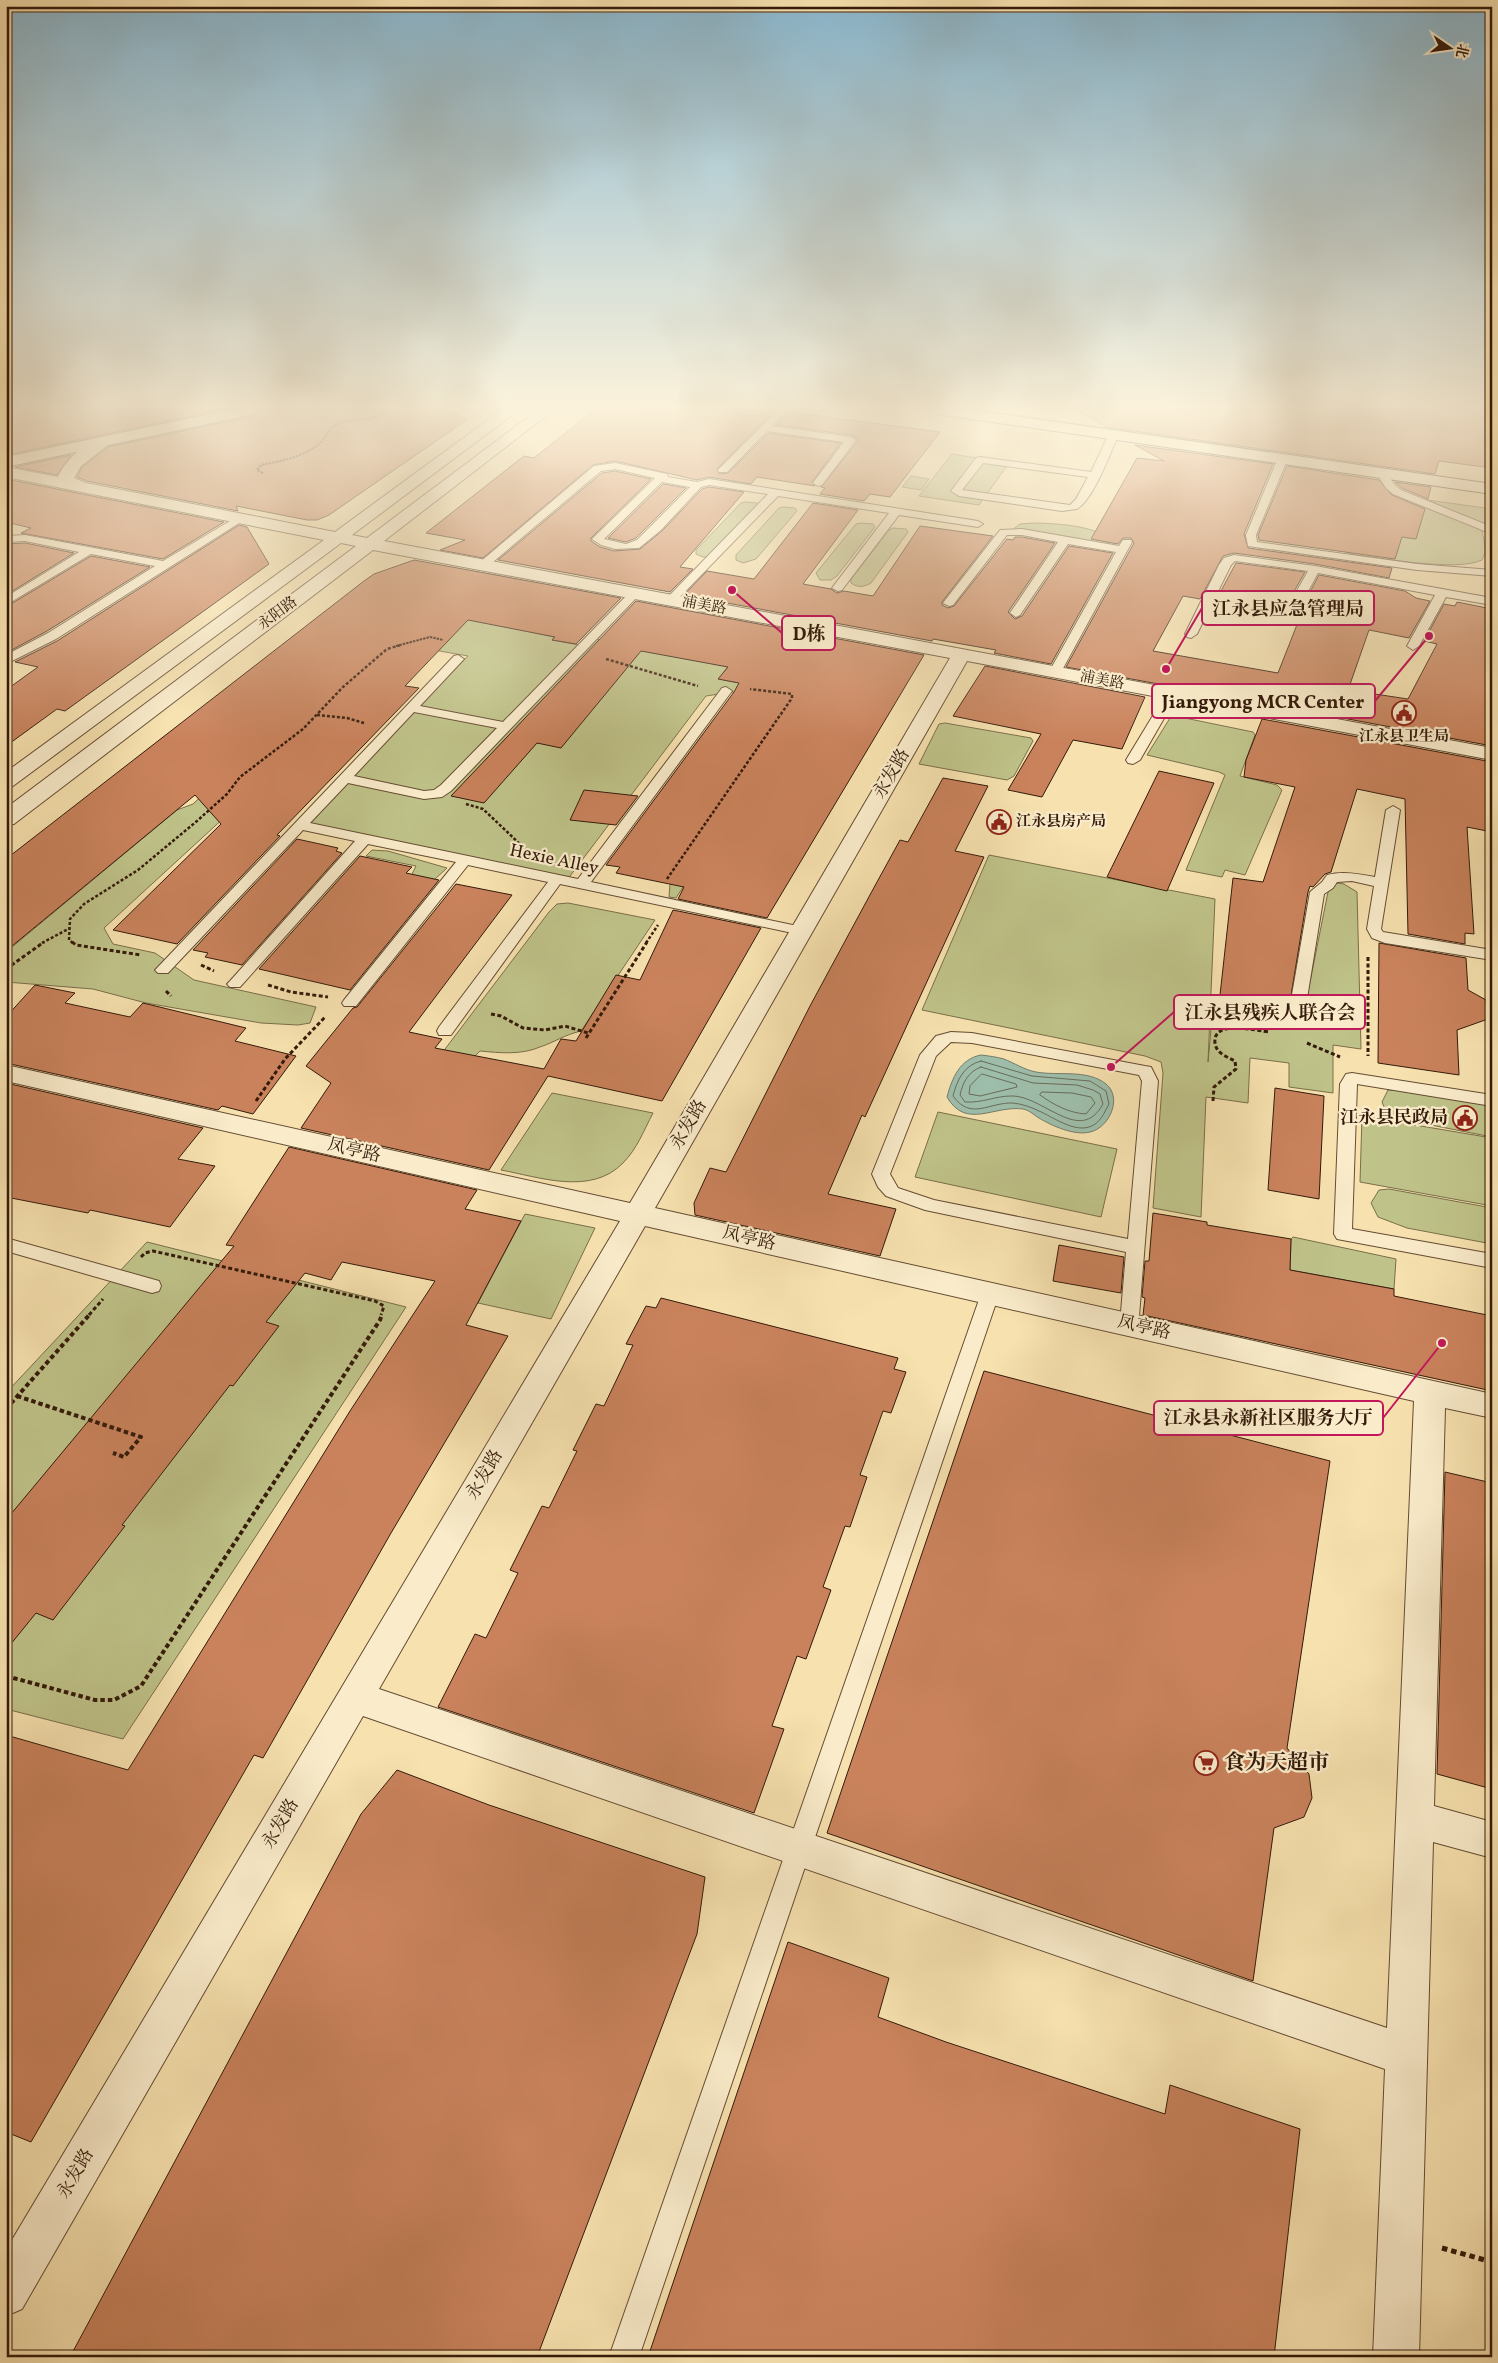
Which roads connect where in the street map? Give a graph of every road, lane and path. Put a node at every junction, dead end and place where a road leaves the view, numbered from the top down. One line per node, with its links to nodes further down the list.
1 (238, 519): 20 (lane)
2 (247, 519): 15 (street, 浦美路)
3 (361, 519): 15 (street, 永阳路)
4 (403, 519): 18 (street, 永阳路)
5 (537, 519): 21 (lane)
6 (618, 519): 7 (lane)
7 (663, 519)
8 (749, 519): 27 (lane)
9 (890, 519): 24 (lane)
10 (948, 519): 13 (lane)
11 (1258, 519): 23 (lane)
12 (1463, 519): 14 (lane)
13 (978, 524)
14 (1492, 531)
15 (337, 537): 18 (street, 浦美路); 51 (street, 永阳路)
16 (6, 539): 19 (lane)
17 (1065, 540): 30 (lane); 32 (lane); 41 (lane)
18 (371, 544): 21 (street, 浦美路); 54 (street, 永阳路)
19 (90, 550): 20 (lane); 28 (lane)
20 (165, 565): 37 (lane)
21 (483, 565): 25 (street, 浦美路)
22 (1315, 569): 26 (lane); 31 (lane); 33 (lane)
23 (1492, 573)
24 (838, 588)
25 (635, 593): 27 (street, 浦美路); 35 (lane)
26 (1442, 593): 29 (lane); 34 (lane)
27 (671, 600): 38 (street, 浦美路)
28 (6, 602)
29 (1492, 602)
30 (949, 603)
31 (1292, 610)
32 (1016, 613)
33 (1191, 634)
34 (1413, 646)
35 (582, 647): 42 (path); 46 (lane)
36 (6, 651): 37 (lane)
37 (19, 654): 39 (lane)
38 (962, 655): 41 (street, 浦美路); 65 (street, 永发路)
39 (6, 660)
40 (456, 661): 44 (lane); 45 (path)
41 (1055, 672): 43 (street, 浦美路)
42 (727, 690): 60 (lane); 61 (path)
43 (1172, 694): 48 (street, 浦美路); 49 (lane)
44 (411, 708): 46 (lane); 47 (lane)
45 (316, 715): 47 (path); 64 (path)
46 (506, 726): 52 (lane)
47 (391, 729): 50 (lane)
48 (1492, 754)
49 (1133, 760)
50 (343, 778): 52 (lane); 55 (lane)
51 (6, 782)
52 (424, 795): 58 (path)
53 (1393, 810): 59 (lane)
54 (6, 819)
55 (299, 825): 56 (lane, Hexie Alley); 67 (lane)
56 (365, 839): 57 (lane, Hexie Alley); 70 (lane)
57 (465, 860): 58 (lane, Hexie Alley); 69 (lane)
58 (557, 880): 60 (lane, Hexie Alley); 72 (lane)
59 (1381, 883): 63 (lane); 74 (lane)
60 (581, 885): 61 (lane, Hexie Alley)
61 (653, 900): 62 (lane, Hexie Alley)
62 (672, 904): 65 (lane, Hexie Alley); 76 (path)
63 (1375, 924): 66 (lane); 79 (path)
64 (70, 928): 67 (path); 68 (path)
65 (802, 931): 83 (street, 永发路)
66 (1492, 955)
67 (168, 964): 70 (path)
68 (6, 969)
69 (375, 972): 70 (path); 71 (lane)
70 (238, 980)
71 (350, 1003)
72 (463, 1006): 75 (lane); 76 (path)
73 (329, 1011): 82 (path)
74 (1295, 1023): 79 (path); 80 (path)
75 (445, 1031)
76 (588, 1033): 77 (path)
77 (586, 1038)
78 (6, 1073): 82 (street, 凤亭路)
79 (1356, 1077): 81 (lane); 86 (lane)
80 (1213, 1101)
81 (1492, 1101)
82 (238, 1125): 83 (street, 凤亭路)
83 (638, 1214): 89 (street, 凤亭路); 97 (street, 永发路)
84 (6, 1244): 87 (lane)
85 (1136, 1247): 85 (lane); 90 (lane)
86 (1492, 1261)
87 (122, 1278): 88 (lane); 92 (path); 96 (path)
88 (152, 1286)
89 (990, 1294): 90 (street, 凤亭路); 100 (lane)
90 (1129, 1324): 91 (street, 凤亭路)
91 (1430, 1392): 93 (street, 凤亭路); 98 (street)
92 (18, 1396): 94 (path); 95 (path)
93 (1492, 1406)
94 (6, 1409)
95 (113, 1453)
96 (6, 1676)
97 (356, 1697): 100 (street); 104 (street, 永发路)
98 (1415, 1819): 99 (street); 101 (street)
99 (1492, 1840)
100 (799, 1848): 101 (street); 105 (lane)
101 (1406, 2056): 102 (street)
102 (1401, 2236): 103 (path); 106 (street)
103 (1492, 2262)
104 (6, 2293)
105 (624, 2357)
106 (1396, 2357)

